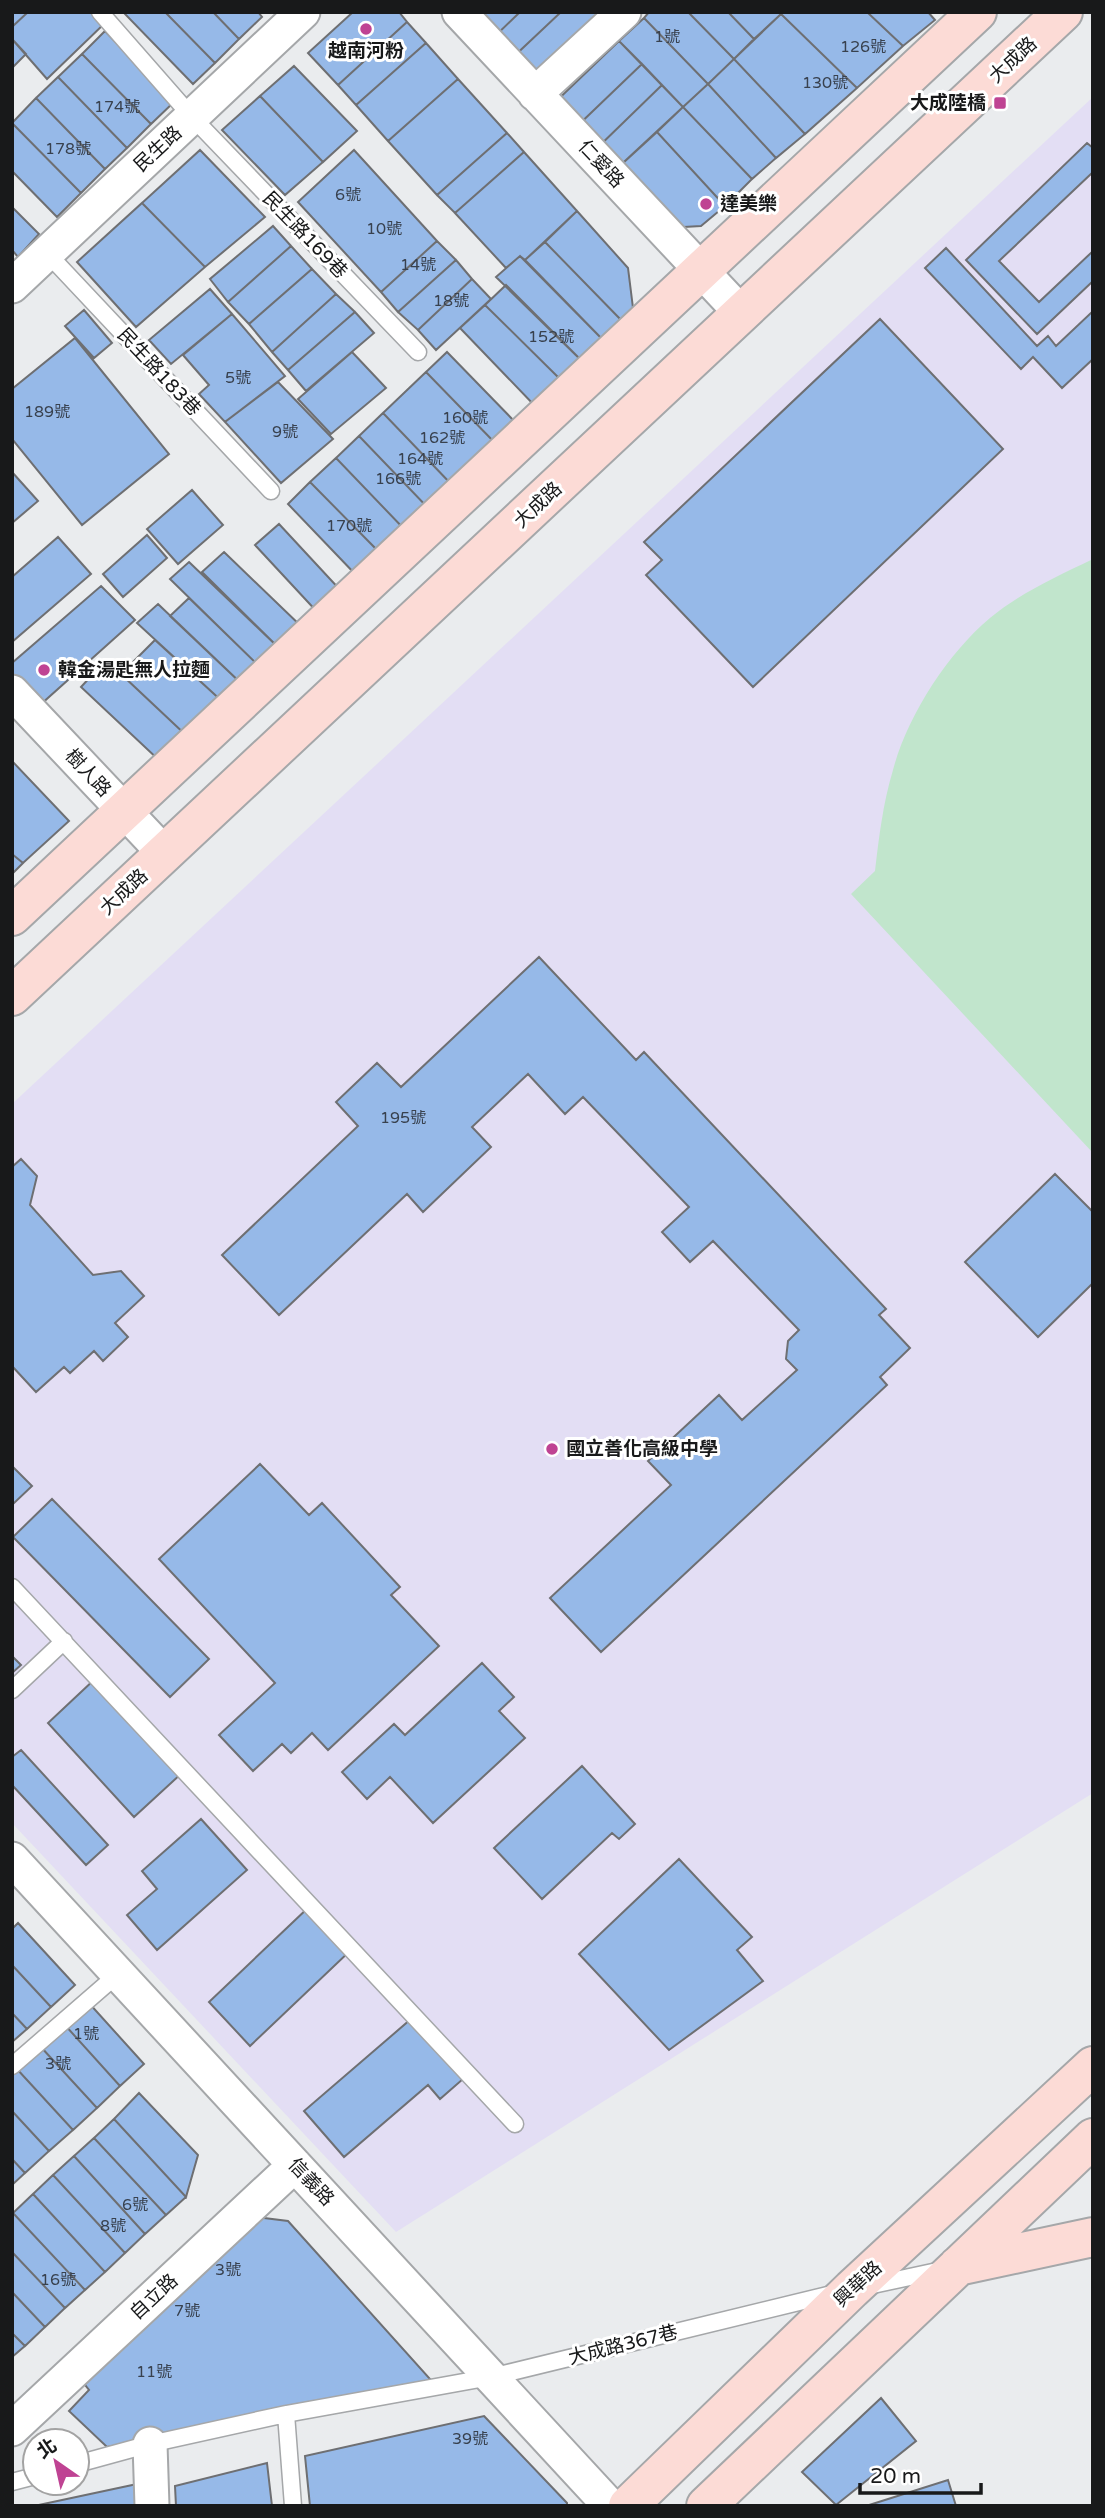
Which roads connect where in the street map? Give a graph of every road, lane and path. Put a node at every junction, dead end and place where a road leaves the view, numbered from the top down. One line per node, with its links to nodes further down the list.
1 (100, 12): 8 (lane, 民生路169巷)
2 (303, 12): 8 (street, 民生路)
3 (459, 12): 7 (street, 仁愛路)
4 (624, 12): 7 (street)
5 (978, 12): 10 (main road)
6 (1063, 12): 12 (main road, 大成路)
7 (536, 94): 10 (street, 仁愛路)
8 (192, 117): 9 (street, 民生路); 13 (lane, 民生路169巷)
9 (47, 253): 11 (street, 民生路); 14 (lane, 民生路183巷)
10 (702, 272): 12 (street, 仁愛路); 16 (main road)
11 (12, 286)
12 (742, 314): 17 (main road, 大成路)
13 (418, 352)
14 (271, 491)
15 (12, 692): 16 (street, 樹人路)
16 (124, 811): 17 (street, 樹人路); 18 (main road)
17 (165, 854): 19 (main road, 大成路)
18 (12, 916)
19 (12, 996)
20 (12, 1587): 21 (lane)
21 (64, 1641): 22 (lane); 27 (lane)
22 (12, 1690)
23 (12, 1859): 24 (street, 信義路)
24 (118, 1974): 25 (lane); 29 (street, 信義路)
25 (12, 2066)
26 (1093, 2066): 32 (main road, 興華路)
27 (515, 2124)
28 (1093, 2138): 31 (main road)
29 (295, 2165): 33 (street, 信義路); 35 (street, 自立路)
30 (1093, 2237): 31 (main road)
31 (958, 2266): 32 (lane, 大成路367巷); 42 (main road)
32 (852, 2289): 33 (lane, 大成路367巷); 41 (main road, 興華路)
33 (491, 2378): 34 (lane, 大成路367巷); 40 (street, 信義路)
34 (286, 2414): 36 (lane, 大成路367巷); 39 (lane)
35 (12, 2429)
36 (150, 2444): 37 (lane, 大成路367巷); 38 (street)
37 (91, 2460)
38 (152, 2506)
39 (293, 2506)
40 (610, 2506)
41 (628, 2506)
42 (706, 2506)

